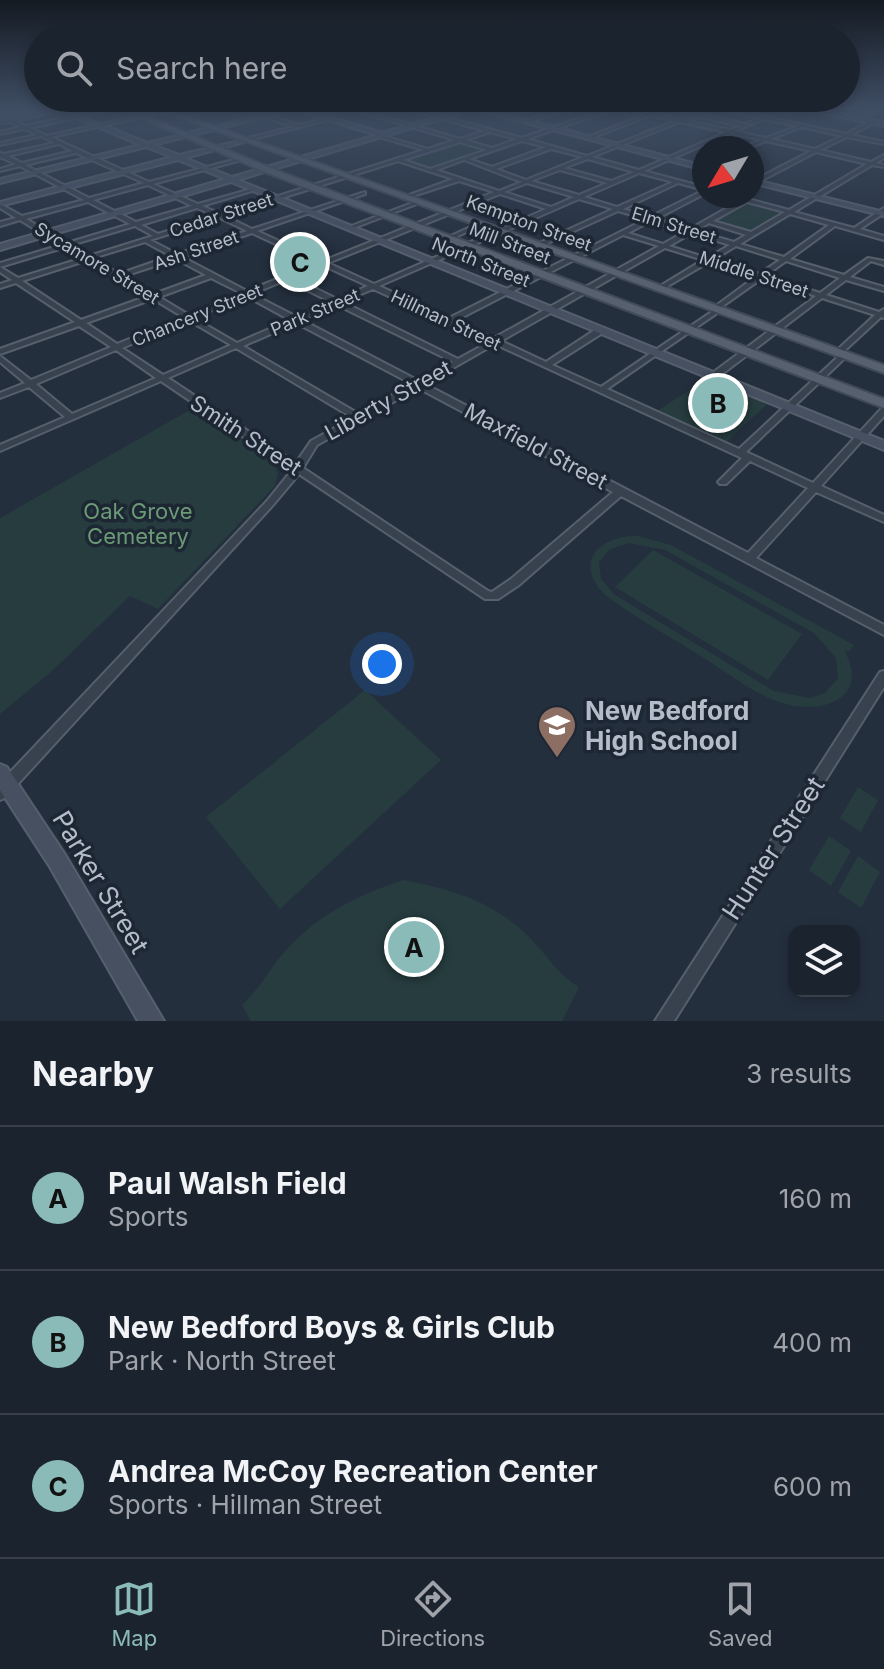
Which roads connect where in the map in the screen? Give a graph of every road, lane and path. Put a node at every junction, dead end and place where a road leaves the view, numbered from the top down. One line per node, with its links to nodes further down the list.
1 (6, 158): 24 (street)
2 (50, 158): 24 (street)
3 (89, 158): 34 (main road)
4 (92, 158): 35 (street, Hillman Street)
5 (177, 158): 27 (main road, North Street); 35 (main road)
6 (236, 158): 18 (main road, Mill Street)
7 (297, 158): 19 (main road, Kempton Street)
8 (306, 158): 19 (main road)
9 (402, 158): 20 (street, Cedar Street)
10 (469, 158): 21 (street)
11 (524, 158): 28 (street)
12 (589, 158): 29 (street, Chancery Street); 33 (street)
13 (662, 158): 22 (main road)
14 (670, 158): 22 (street, Park Street)
15 (801, 158): 37 (street)
16 (846, 158): 23 (street)
17 (881, 158): 23 (street)
18 (239, 159): 27 (street); 31 (main road, Mill Street)
19 (301, 159): 31 (main road); 36 (main road, Kempton Street)
20 (398, 159): 32 (street); 36 (street, Cedar Street)
21 (465, 159): 28 (street, Elm Street); 32 (street)
22 (667, 159): 25 (main road); 33 (street, Park Street)
23 (871, 163): 26 (street); 55 (street)
24 (21, 165): 30 (street); 34 (street)
25 (692, 165)
26 (884, 166)
27 (203, 168): 39 (main road, North Street); 44 (street)
28 (494, 168): 41 (street, Elm Street)
29 (561, 169): 41 (street, Chancery Street); 43 (street)
30 (0, 170)
31 (266, 170): 39 (main road); 48 (main road, Mill Street)
32 (431, 170): 38 (street)
33 (639, 171): 42 (street); 43 (street, Park Street)
34 (36, 172): 40 (main road); 47 (street)
35 (124, 172): 44 (street, Hillman Street); 47 (main road)
36 (346, 176): 48 (street, Cedar Street); 57 (main road, Kempton Street)
37 (764, 176)
38 (459, 179): 50 (street); 57 (street)
39 (232, 180): 49 (main road, North Street); 52 (main road)
40 (0, 181)
41 (528, 182): 50 (street, Chancery Street); 53 (street, Elm Street)
42 (677, 182): 46 (street); 64 (street)
43 (611, 183): 53 (street, Park Street)
44 (149, 184): 52 (street, Hillman Street); 58 (street)
45 (764, 184): 55 (main road)
46 (692, 186)
47 (65, 187): 58 (street); 61 (main road)
48 (311, 187): 56 (street, Cedar Street); 59 (main road, Mill Street)
49 (253, 189): 56 (main road, North Street); 63 (street)
50 (500, 192): 66 (street); 70 (street, Chancery Street)
51 (363, 193): 59 (street, Ash Street)
52 (176, 196): 63 (street, Hillman Street); 69 (main road)
53 (580, 197): 64 (street, Elm Street); 66 (street, Park Street)
54 (692, 197): 75 (street)
55 (814, 197): 68 (street); 71 (main road)
56 (276, 198): 67 (main road, North Street); 73 (street, Cedar Street)
57 (406, 198): 60 (main road, Kempton Street)
58 (89, 200): 69 (street); 74 (street)
59 (344, 200): 67 (street, Ash Street); 72 (main road, Mill Street)
60 (419, 202): 70 (main road, Kempton Street); 72 (street)
61 (0, 205): 74 (street, Sycamore Street)
62 (764, 205): 68 (street)
63 (198, 206): 73 (street, Hillman Street); 78 (street)
64 (618, 208): 75 (street, Elm Street); 98 (street)
65 (731, 208): 76 (street, Liberty Street)
66 (551, 209): 85 (street, Park Street)
67 (309, 211): 82 (main road, North Street); 84 (street, Ash Street)
68 (788, 212): 79 (street); 89 (street)
69 (116, 213): 78 (street); 87 (main road)
70 (447, 213): 80 (main road, Kempton Street); 81 (street, Chancery Street)
71 (882, 213): 83 (street)
72 (385, 215): 81 (main road, Mill Street); 82 (street)
73 (219, 216): 84 (street, Hillman Street); 90 (street, Cedar Street)
74 (22, 218): 77 (street); 87 (street, Sycamore Street)
75 (651, 219): 86 (street, Elm Street); 88 (street)
76 (711, 222): 86 (street, Liberty Street); 89 (street)
77 (0, 224)
78 (136, 224): 90 (street); 96 (street)
79 (834, 224): 83 (street); 104 (street)
80 (479, 225): 85 (main road, Kempton Street); 92 (street)
81 (414, 226): 92 (main road, Mill Street); 94 (street, Chancery Street)
82 (349, 228): 94 (main road, North Street)
83 (855, 230): 91 (street)
84 (253, 231): 101 (street, Ash Street); 107 (street, Hillman Street)
85 (499, 232): 97 (street, Park Street); 98 (main road, Kempton Street)
86 (694, 232): 95 (street, Elm Street); 99 (street, Liberty Street)
87 (46, 233): 96 (street, Sycamore Street); 100 (main road)
88 (623, 233): 99 (street, Middle Street); 103 (street)
89 (750, 234): 95 (street)
90 (158, 236): 93 (street, Cedar Street)
91 (884, 238)
92 (447, 239): 97 (main road, Mill Street)
93 (145, 240): 101 (street, Maxfield Street); 102 (street, Cedar Street)
94 (379, 240): 106 (main road, North Street); 107 (street, Chancery Street)
95 (734, 243): 104 (street, Elm Street); 105 (street)
96 (66, 245): 102 (street, Sycamore Street); 109 (street)
97 (467, 246): 106 (street, Park Street); 110 (main road, Mill Street)
98 (537, 246): 103 (main road, Kempton Street)
99 (666, 246): 105 (street, Middle Street); 111 (street, Liberty Street)
100 (0, 247)
101 (177, 257): 112 (street, Maxfield Street); 113 (street, Ash Street)
102 (88, 258): 113 (street, Sycamore Street); 117 (street, Cedar Street)
103 (572, 258): 110 (street); 111 (main road, Kempton Street)
104 (785, 259): 114 (street); 115 (street, Elm Street)
105 (708, 260): 114 (street, Middle Street); 120 (street)
106 (432, 261): 119 (street, Park Street); 123 (main road, North Street)
107 (323, 263): 116 (street, Chancery Street); 119 (street, Hillman Street)
108 (884, 263): 115 (street)
109 (0, 267): 117 (street, Smith Street)
110 (541, 274): 122 (main road, Mill Street); 123 (street)
111 (616, 274): 120 (main road, Kempton Street); 122 (street, Liberty Street)
112 (212, 275): 124 (street, Maxfield Street); 126 (street)
113 (119, 276): 126 (street, Sycamore Street)
114 (760, 277): 125 (street, Middle Street); 129 (street)
115 (845, 277): 121 (street, Elm Street); 125 (street)
116 (288, 278): 124 (street, Chancery Street); 127 (street)
117 (17, 280): 118 (street, Cedar Street); 134 (street, Smith Street)
118 (0, 286)
119 (374, 286): 127 (street, Park Street); 133 (street, Hillman Street)
120 (659, 289): 129 (main road, Kempton Street)
121 (884, 289)
122 (585, 291): 128 (street, Liberty Street); 136 (main road, Mill Street)
123 (506, 292): 128 (main road, North Street); 133 (street)
124 (247, 293): 131 (street, Chancery Street); 132 (street, Maxfield Street)
125 (819, 295): 130 (street, Middle Street); 137 (street)
126 (153, 296): 131 (street, Sycamore Street); 134 (street)
127 (338, 302): 132 (street, Park Street); 146 (street)
128 (551, 310): 135 (main road, North Street); 138 (street, Liberty Street)
129 (716, 310): 136 (street); 137 (main road, Kempton Street)
130 (883, 314): 144 (street)
131 (189, 317): 139 (street, Sycamore Street); 140 (street, Chancery Street)
132 (296, 320): 139 (street, Park Street); 153 (street, Maxfield Street)
133 (449, 321): 138 (street, Hillman Street)
134 (80, 322): 140 (street, Smith Street); 141 (street)
135 (601, 330): 143 (main road, North Street); 147 (street)
136 (689, 330): 142 (main road, Mill Street); 143 (street)
137 (774, 330): 142 (street); 144 (main road, Kempton Street)
138 (495, 342): 146 (street, Liberty Street); 147 (street, Hillman Street)
139 (238, 345): 150 (street, Park Street); 160 (street, Sycamore Street)
140 (117, 348): 150 (street, Smith Street); 152 (street, Chancery Street)
141 (0, 352)
142 (746, 352): 149 (street); 151 (main road, Mill Street)
143 (656, 353): 149 (main road, North Street); 154 (street)
144 (841, 354): 148 (main road, Kempton Street); 151 (street)
145 (0, 358): 152 (street)
146 (457, 361): 153 (street, Liberty Street)
147 (546, 365): 154 (street, Hillman Street)
148 (884, 369)
149 (714, 376): 157 (main road, North Street)
150 (161, 378): 159 (street, Park Street); 165 (street, Smith Street)
151 (818, 379): 156 (main road, Mill Street); 157 (street)
152 (32, 384): 155 (street, Chancery Street); 159 (street)
153 (418, 384): 160 (street, Liberty Street); 168 (street, Maxfield Street)
154 (601, 390): 164 (street, Hillman Street)
155 (0, 396)
156 (884, 404)
157 (789, 407): 161 (main road, North Street); 164 (street)
158 (884, 411): 161 (street)
159 (71, 417): 163 (street, Park Street)
160 (358, 417): 165 (street, Liberty Street)
161 (862, 436): 162 (main road, North Street); 167 (street)
162 (884, 446)
163 (0, 448)
164 (745, 455): 166 (street); 167 (street, Hillman Street)
165 (298, 469): 168 (street, Smith Street); 173 (street, Liberty Street)
166 (723, 482)
167 (814, 487): 169 (street, Hillman Street); 170 (street)
168 (620, 491): 170 (street, Maxfield Street)
169 (884, 519)
170 (749, 559): 171 (street, Maxfield Street)
171 (884, 630)
172 (884, 676): 175 (street, Hunter Street)
173 (3, 784): 174 (main road, Parker Street)
174 (152, 1021)
175 (664, 1021)

